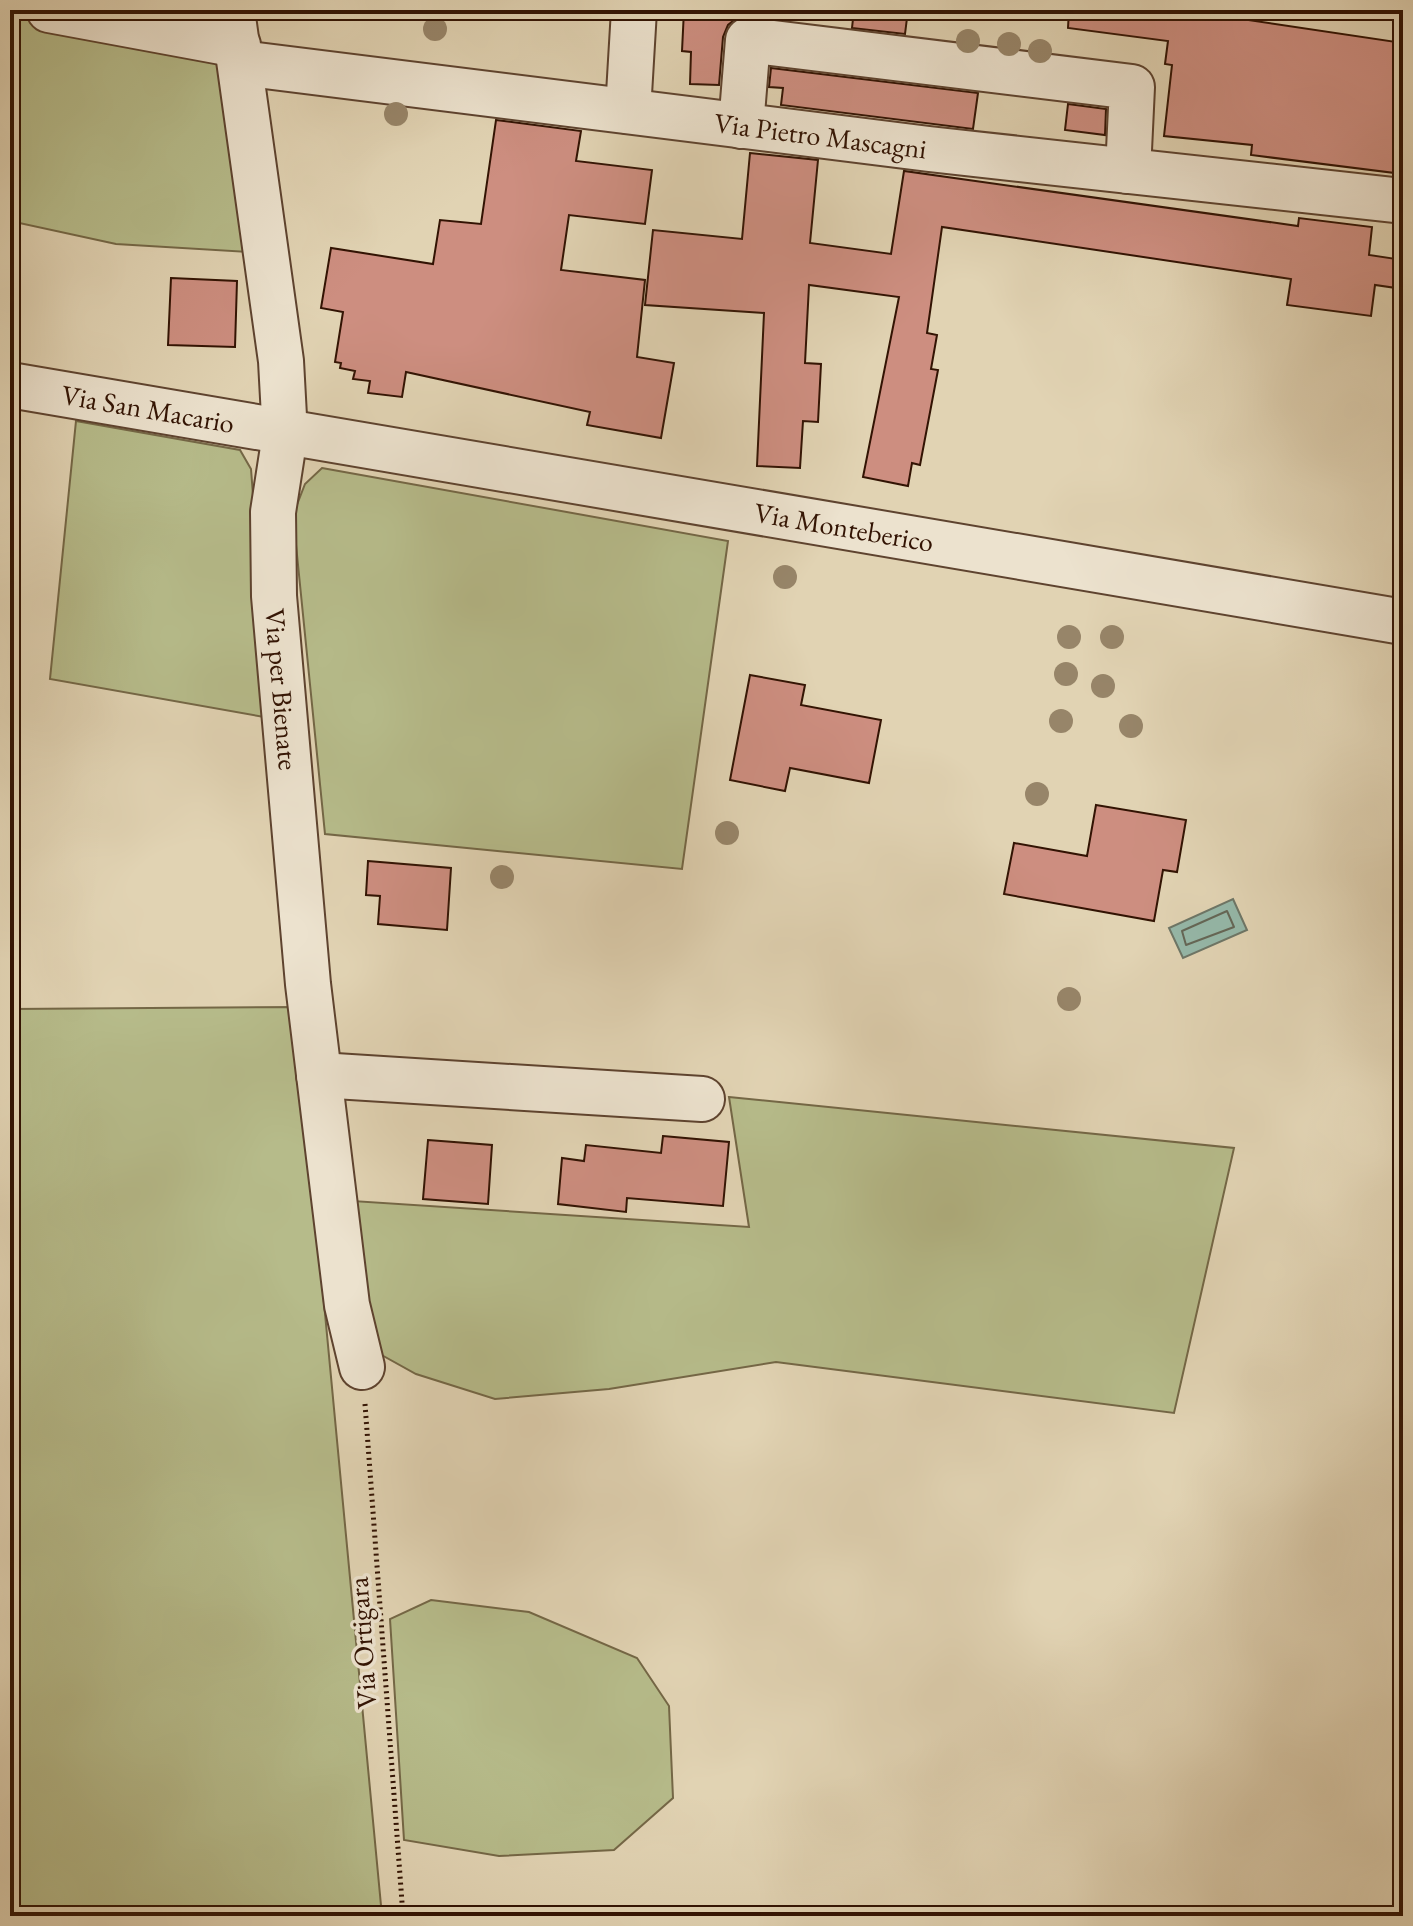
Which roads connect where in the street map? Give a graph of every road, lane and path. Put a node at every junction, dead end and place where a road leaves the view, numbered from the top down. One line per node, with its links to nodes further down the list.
1 (49, 10): 3 (street, Via Pietro Mascagni)
2 (634, 10): 4 (street)
3 (237, 39): 4 (street, Via Pietro Mascagni); 9 (street, Via per Bienate)
4 (628, 111): 5 (street, Via Pietro Mascagni)
5 (741, 126): 6 (street, Via Pietro Mascagni); 6 (street)
6 (1128, 171): 7 (street, Via Pietro Mascagni)
7 (1403, 201)
8 (10, 385): 9 (street, Via San Macario)
9 (285, 435): 10 (street, Via Monteberico); 11 (street, Via per Bienate)
10 (1403, 622)
11 (319, 1075): 12 (street); 13 (street, Via per Bienate)
12 (702, 1099)
13 (362, 1367): 14 (path, Via Ortigara)
14 (403, 1916)

